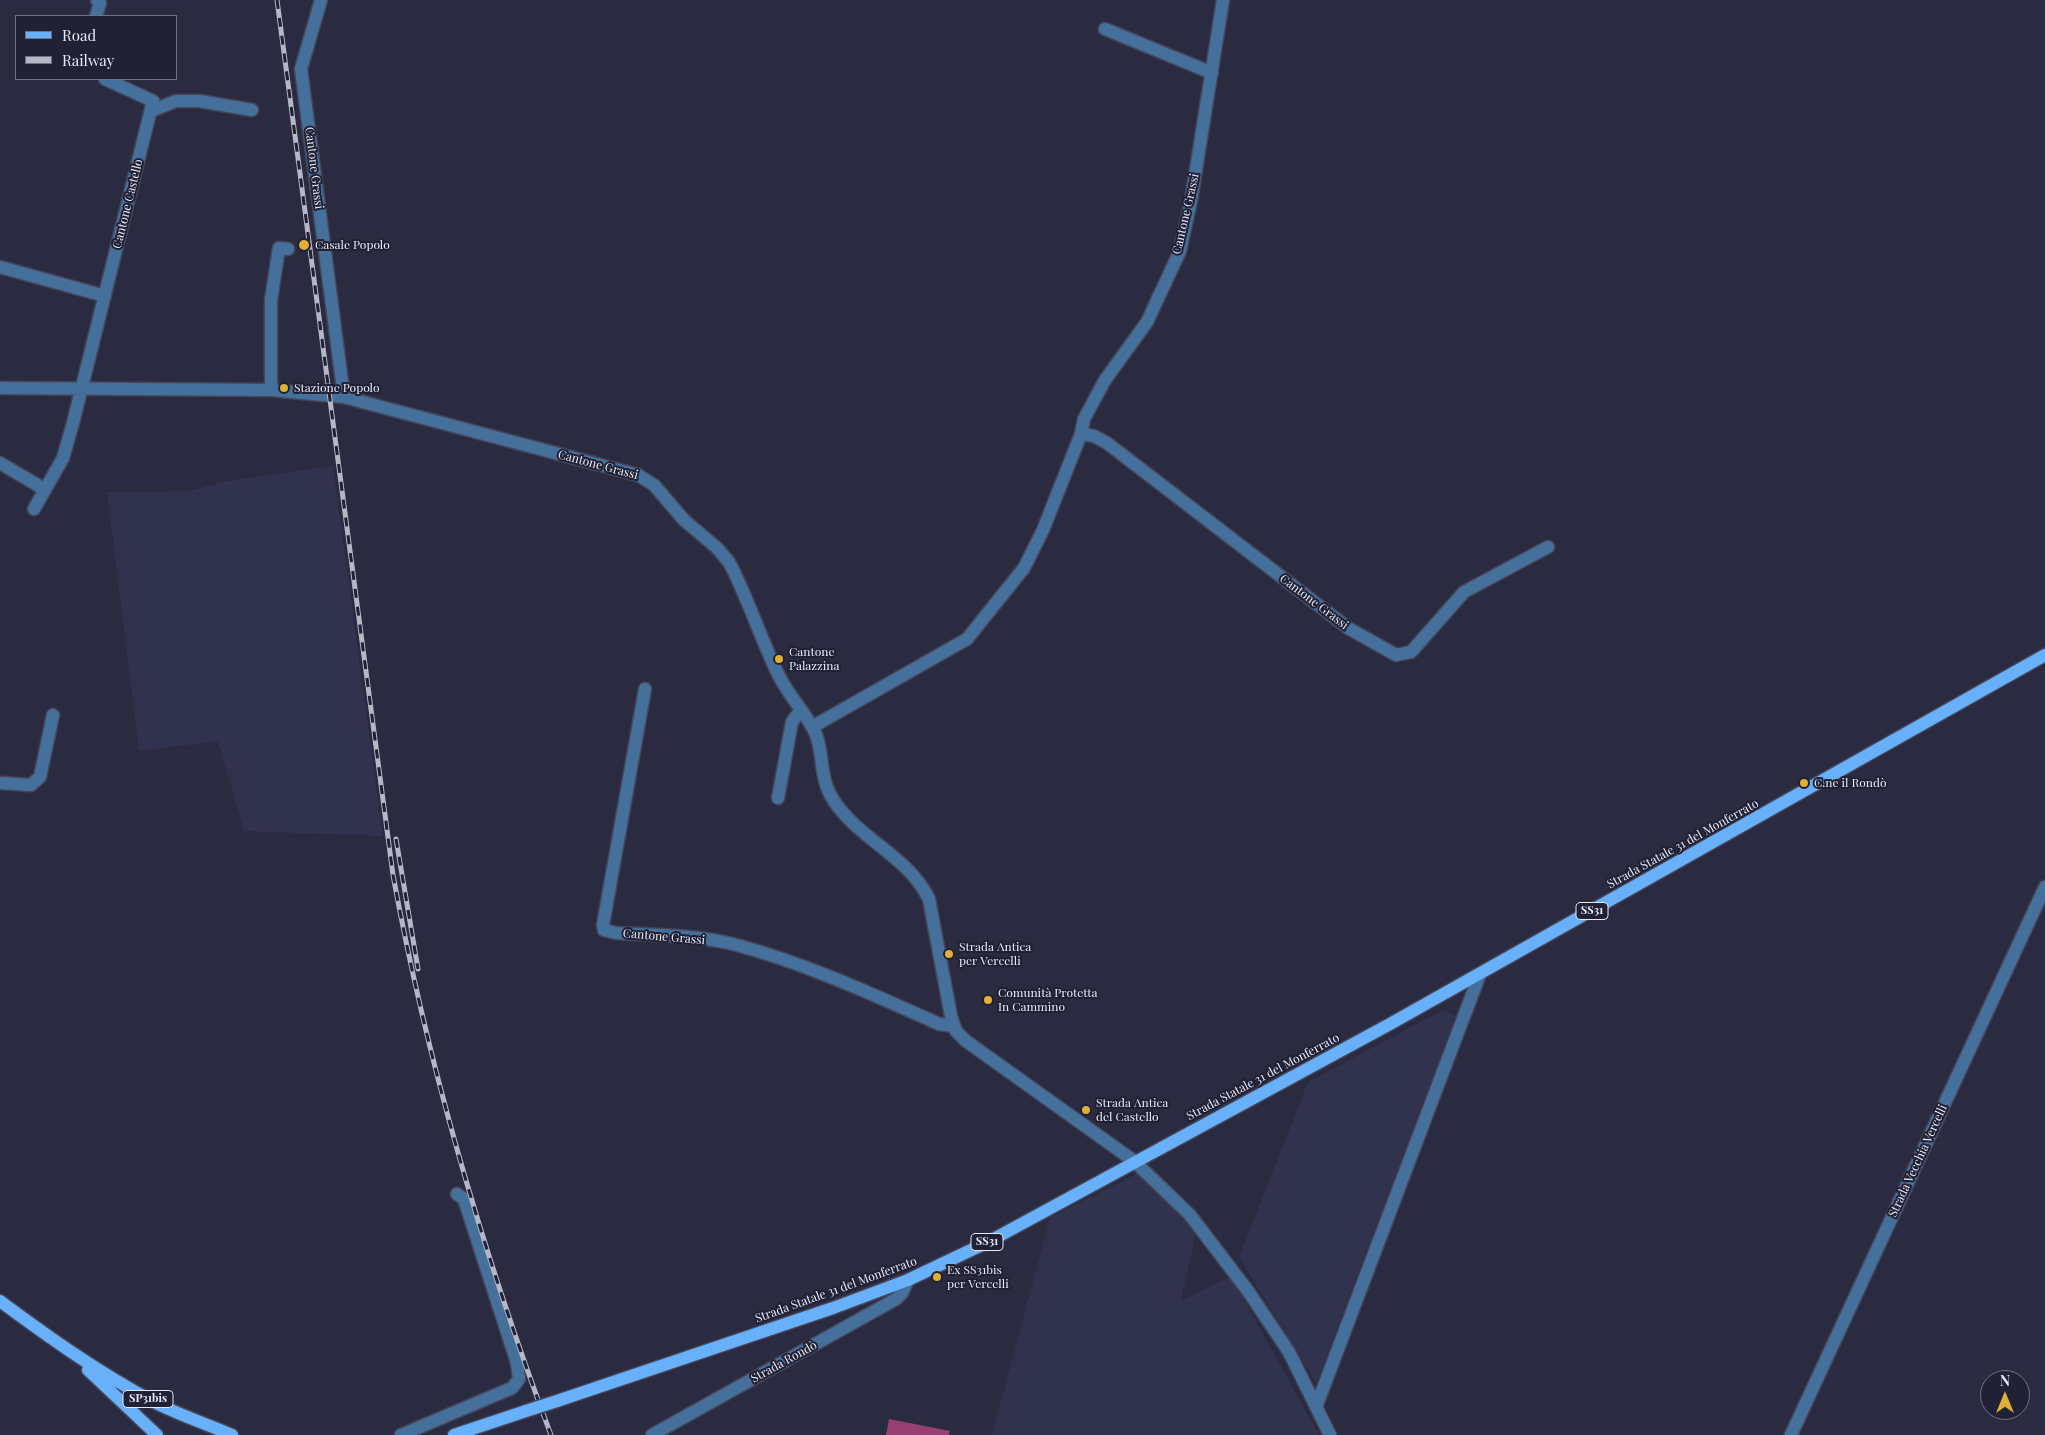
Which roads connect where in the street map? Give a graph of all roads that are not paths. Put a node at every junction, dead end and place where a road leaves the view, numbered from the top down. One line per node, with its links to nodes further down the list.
1 (97, 0): 4 (street)
2 (321, 0): 16 (street, Cantone Grassi)
3 (1224, 0): 6 (street, Cantone Grassi)
4 (96, 15)
5 (1105, 28): 6 (street)
6 (1212, 73): 17 (street, Cantone Grassi)
7 (107, 80): 9 (street)
8 (252, 110): 9 (street)
9 (151, 111): 12 (street, Cantone Castello)
10 (288, 249): 15 (street)
11 (0, 267): 12 (street)
12 (104, 296): 14 (street, Cantone Castello)
13 (0, 388): 14 (street)
14 (81, 389): 15 (street); 19 (street, Cantone Castello)
15 (271, 390): 16 (street)
16 (340, 396): 24 (street, Cantone Grassi)
17 (1081, 434): 21 (street, Cantone Grassi); 26 (street, Cantone Grassi)
18 (0, 463): 19 (street)
19 (44, 489): 20 (street, Cantone Castello)
20 (34, 509)
21 (1548, 548)
22 (2045, 655): 30 (main road, Strada Statale 31 del Monferrato / SS31)
23 (645, 689): 31 (street, Cantone Grassi)
24 (800, 711): 26 (street, Cantone Grassi); 28 (street)
25 (53, 715): 27 (street)
26 (812, 727): 31 (street, Cantone Grassi)
27 (0, 783)
28 (778, 798)
29 (2045, 887): 45 (street, Strada Vecchia Vercelli)
30 (1480, 974): 32 (main road, Strada Statale 31 del Monferrato / SS31); 37 (street)
31 (954, 1026): 32 (street)
32 (1134, 1161): 34 (main road, Strada Statale 31 del Monferrato / SS31); 37 (street)
33 (457, 1194): 41 (street)
34 (908, 1280): 42 (main road, Strada Statale 31 del Monferrato / SS31, bridge); 43 (street, Strada Rondò)
35 (0, 1301): 36 (main road, SP31bis)
36 (70, 1352): 38 (main road, SP31bis); 40 (main road, SP31bis)
37 (1316, 1407): 44 (street)
38 (157, 1435)
39 (223, 1435): 40 (main road)
40 (232, 1435)
41 (402, 1435)
42 (454, 1435)
43 (652, 1435)
44 (1330, 1435)
45 (1791, 1435)

